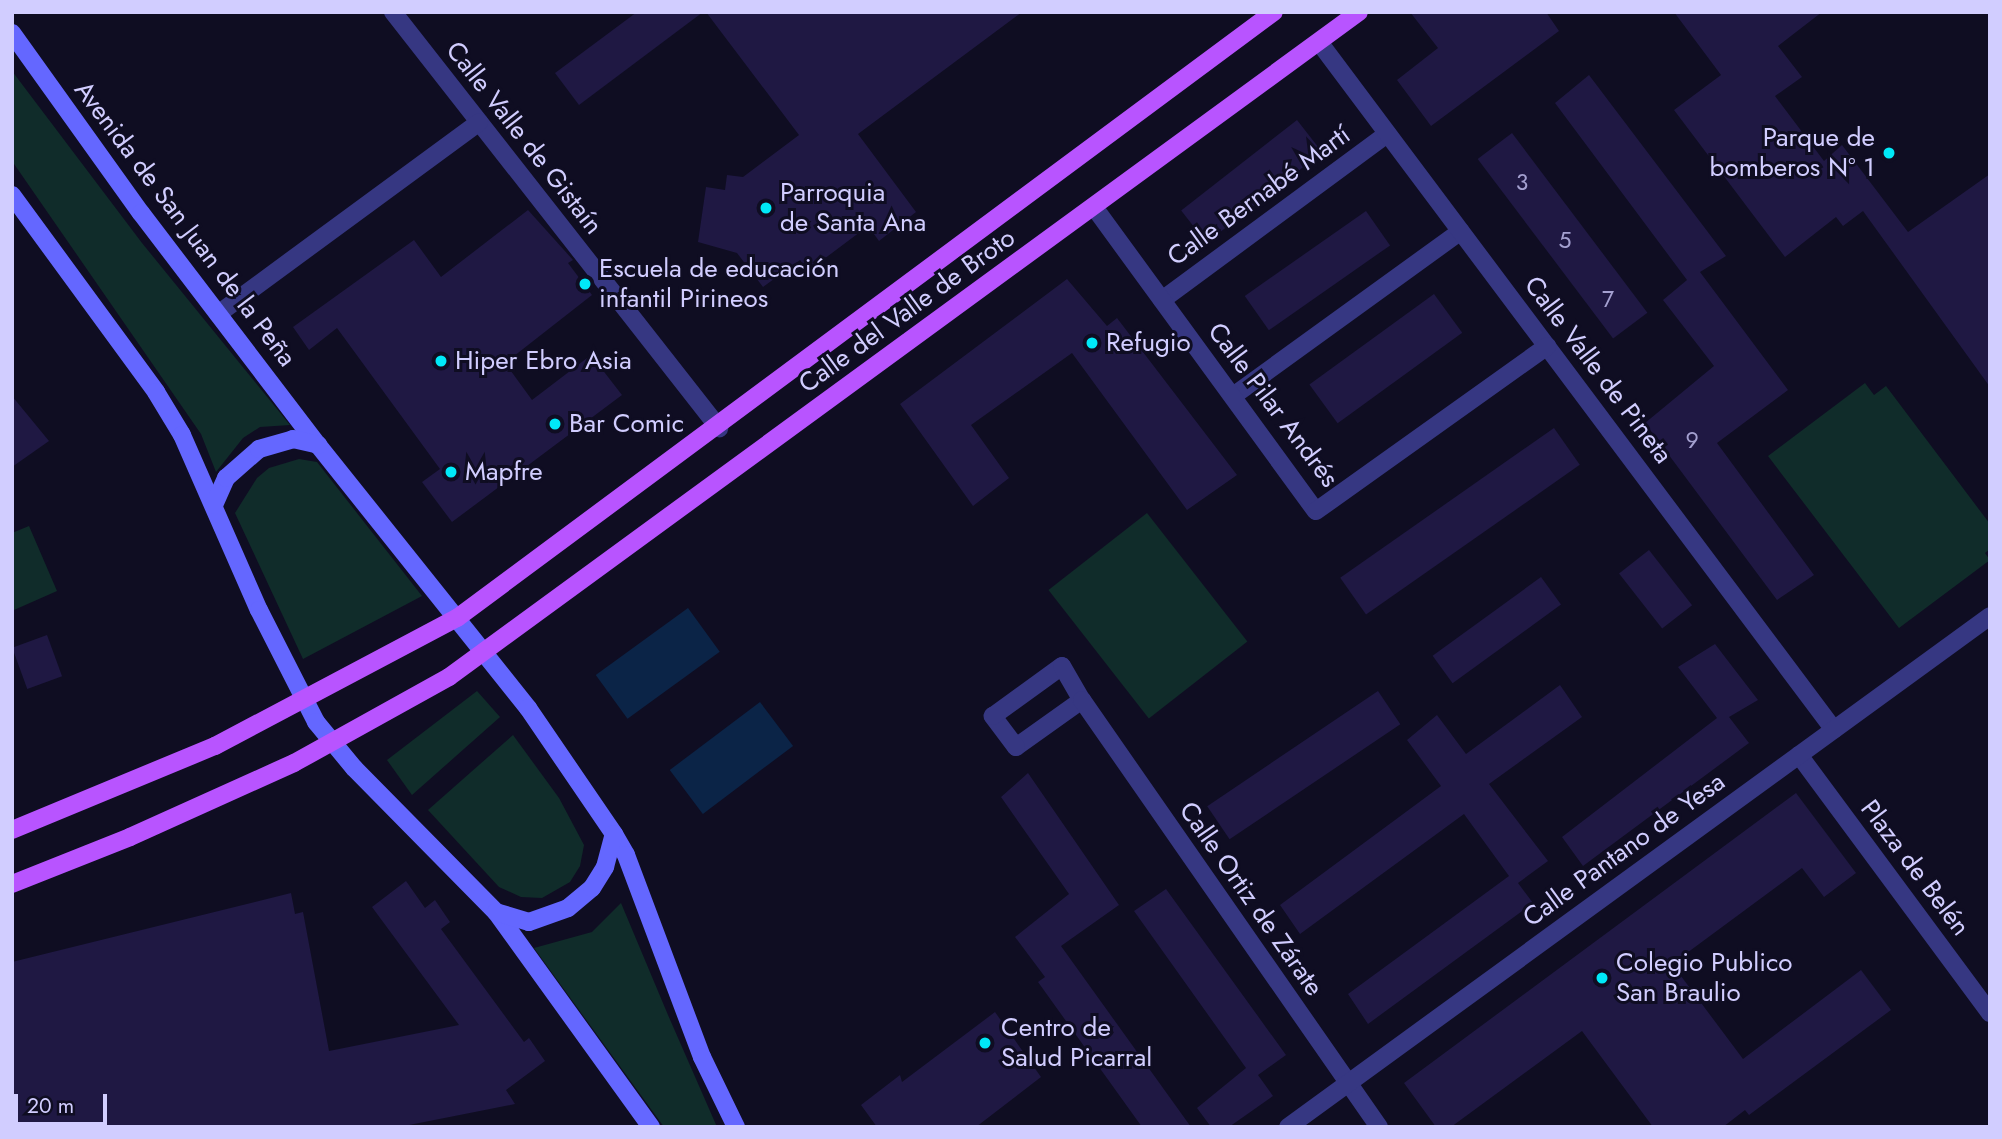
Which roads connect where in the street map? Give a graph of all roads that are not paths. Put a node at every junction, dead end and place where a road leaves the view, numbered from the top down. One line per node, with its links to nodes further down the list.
1 (393, 12): 6 (street, Calle Valle de Gistaín)
2 (1274, 12): 15 (main road, Calle del Valle de Broto)
3 (1359, 12): 5 (main road, Calle del Valle de Broto)
4 (12, 33): 12 (main road, Avenida de San Juan de la Peña)
5 (1319, 42): 7 (street, Calle Valle de Pineta); 9 (main road, Calle del Valle de Broto)
6 (479, 122): 12 (street); 15 (street, Calle Valle de Gistaín)
7 (1387, 134): 10 (street, Calle Valle de Pineta); 11 (street, Calle Bernabé Martí)
8 (12, 195): 17 (main road)
9 (1094, 206): 11 (street, Calle Pilar Andrés); 20 (main road, Calle del Valle de Broto)
10 (1461, 231): 13 (street, Calle Valle de Pineta); 14 (street)
11 (1162, 300): 14 (street, Calle Pilar Andrés)
12 (218, 314): 16 (main road, Avenida de San Juan de la Peña)
13 (1547, 346): 14 (street, Calle Pilar Andrés); 23 (street, Calle Valle de Pineta)
14 (1233, 396)
15 (719, 428): 19 (main road, Calle del Valle de Broto)
16 (318, 445): 17 (main road); 19 (main road, Avenida de San Juan de la Peña)
17 (214, 505): 22 (main road)
18 (1990, 616): 23 (street, Calle Pantano de Yesa)
19 (457, 618): 20 (main road, Avenida de San Juan de la Peña); 22 (main road, Calle del Valle de Broto)
20 (486, 653): 24 (main road, Calle del Valle de Broto); 27 (main road, Avenida de San Juan de la Peña)
21 (1082, 700): 21 (street, Calle Ortiz de Zárate); 31 (street, Calle Ortiz de Zárate)
22 (304, 701): 24 (main road); 26 (main road, Calle del Valle de Broto)
23 (1835, 730): 25 (street, Calle Pantano de Yesa)
24 (333, 743): 28 (main road, Calle del Valle de Broto); 29 (main road)
25 (1799, 755): 30 (street, Plaza de Belén); 31 (street, Calle Pantano de Yesa)
26 (12, 830)
27 (614, 834): 29 (main road); 33 (main road, Avenida de San Juan de la Peña)
28 (12, 884)
29 (496, 912): 32 (main road)
30 (1990, 1013)
31 (1347, 1083): 34 (street, Calle Pantano de Yesa); 35 (street, Calle Ortiz de Zárate)
32 (651, 1127)
33 (736, 1127)
34 (1288, 1127)
35 (1379, 1127)

